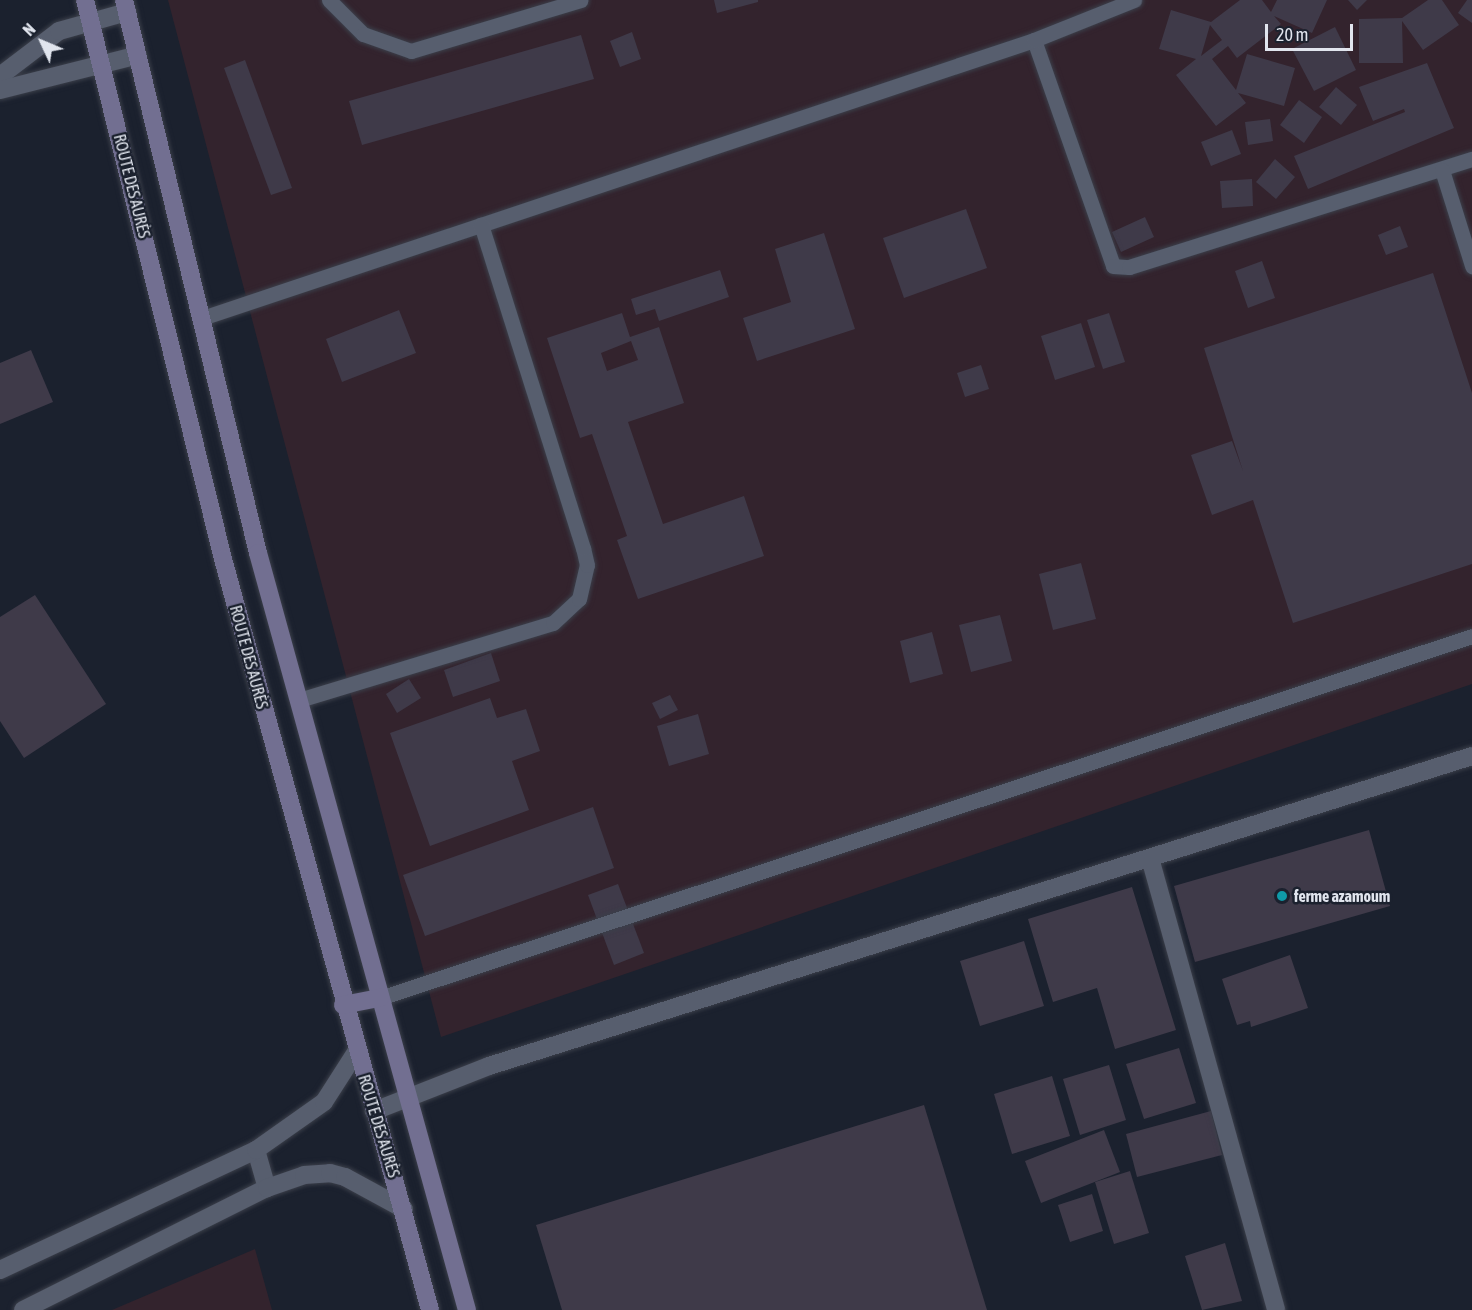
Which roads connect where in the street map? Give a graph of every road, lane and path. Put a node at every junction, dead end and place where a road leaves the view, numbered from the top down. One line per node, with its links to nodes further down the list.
1 (85, 0): 6 (street, ROUTE DES AURÈS)
2 (329, 0): 3 (lane)
3 (581, 0)
4 (1134, 0): 7 (lane)
5 (126, 6): 6 (street); 8 (street, ROUTE DES AURÈS)
6 (91, 22): 9 (street, ROUTE DES AURÈS); 10 (street)
7 (1034, 40): 13 (lane); 14 (lane)
8 (138, 55): 9 (street); 16 (street, ROUTE DES AURÈS)
9 (102, 64): 11 (street); 22 (street, ROUTE DES AURÈS)
10 (0, 76)
11 (0, 90)
12 (1472, 159): 13 (lane)
13 (1442, 171): 15 (lane)
14 (481, 225): 16 (lane); 18 (lane)
15 (1472, 266)
16 (202, 318): 18 (street, ROUTE DES AURÈS)
17 (1472, 636): 21 (lane)
18 (299, 700): 21 (street, ROUTE DES AURÈS)
19 (1472, 756): 20 (street)
20 (1150, 858): 24 (street); 33 (street)
21 (380, 998): 22 (street); 24 (street, ROUTE DES AURÈS)
22 (343, 1005): 23 (street, ROUTE DES AURÈS)
23 (356, 1052): 25 (street, ROUTE DES AURÈS); 26 (street)
24 (408, 1097): 25 (street); 32 (street, ROUTE DES AURÈS)
25 (374, 1111): 28 (street, ROUTE DES AURÈS)
26 (256, 1150): 27 (street); 29 (street)
27 (267, 1188): 28 (street); 30 (street)
28 (404, 1209): 31 (street, ROUTE DES AURÈS)
29 (0, 1270)
30 (22, 1310)
31 (430, 1310)
32 (467, 1310)
33 (1276, 1310)

